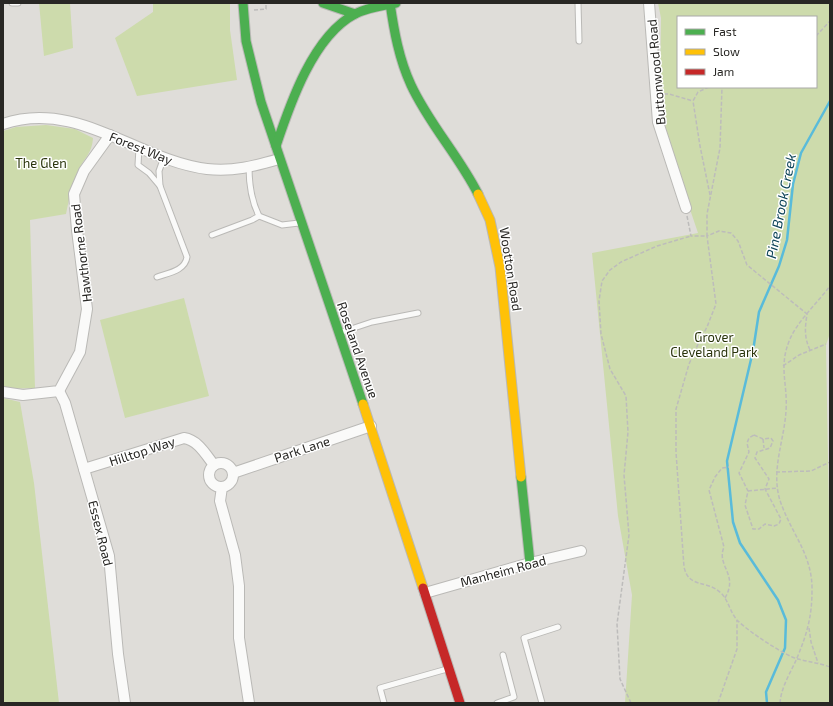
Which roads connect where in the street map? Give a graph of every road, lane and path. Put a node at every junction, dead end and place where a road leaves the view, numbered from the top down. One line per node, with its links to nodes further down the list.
1 (12, 3): 2 (lane)
2 (18, 3)
3 (266, 3): 8 (path)
4 (323, 3): 9 (street)
5 (392, 3): 9 (street); 56 (street, Wootton Road)
6 (578, 3): 12 (lane)
7 (650, 3): 15 (street, Buttonwood Road)
8 (243, 7): 19 (street, Roseland Avenue)
9 (355, 14): 19 (street)
10 (830, 21): 11 (path)
11 (817, 35)
12 (579, 41)
13 (707, 88): 16 (path)
14 (722, 88): 25 (path)
15 (655, 96): 16 (path); 26 (street, Buttonwood Road)
16 (693, 100): 25 (path)
17 (3, 124): 18 (street, Forest Way)
18 (110, 135): 20 (street, Forest Way); 40 (street, Hawthorne Road)
19 (276, 146): 22 (street, Roseland Avenue)
20 (139, 148): 21 (street, Forest Way); 24 (lane)
21 (164, 157): 23 (street, Forest Way); 24 (lane)
22 (280, 159): 23 (street, Forest Way); 28 (street, Roseland Avenue)
23 (249, 167): 27 (lane)
24 (160, 186): 32 (lane)
25 (710, 196): 31 (path)
26 (686, 208): 30 (path)
27 (259, 216): 28 (lane); 29 (lane)
28 (301, 222): 36 (street, Roseland Avenue)
29 (212, 235)
30 (691, 236): 31 (path); 73 (path)
31 (707, 236): 35 (path); 58 (path)
32 (157, 277)
33 (830, 286): 35 (path)
34 (418, 313): 36 (lane)
35 (807, 314): 38 (path); 39 (path)
36 (339, 333): 42 (street, Roseland Avenue)
37 (826, 344): 38 (path)
38 (810, 350): 39 (path)
39 (783, 366): 49 (path)
40 (59, 391): 41 (street); 48 (street, Essex Road)
41 (3, 392)
42 (371, 426): 50 (street, Park Lane); 57 (street, Roseland Avenue)
43 (763, 439): 44 (path); 44 (path); 54 (path)
44 (764, 448): 53 (path)
45 (830, 462): 49 (path)
46 (214, 465): 48 (street, Hilltop Way); 50 (street); 51 (street)
47 (729, 467): 58 (path)
48 (84, 469): 67 (street, Essex Road)
49 (776, 472): 52 (path)
50 (233, 473): 51 (street)
51 (222, 487): 68 (street)
52 (778, 488): 53 (path); 61 (path)
53 (765, 490): 54 (path); 54 (path)
54 (748, 491)
55 (581, 551): 56 (street, Manheim Road)
56 (530, 563): 57 (street, Manheim Road)
57 (426, 593): 66 (street, Roseland Avenue)
58 (725, 598): 59 (path)
59 (737, 620): 63 (path); 74 (path)
60 (558, 627): 72 (lane)
61 (809, 627): 63 (path); 64 (path)
62 (503, 655): 71 (lane)
63 (796, 659): 64 (path); 75 (path)
64 (818, 663): 65 (path)
65 (830, 667)
66 (449, 668): 69 (lane); 70 (street, Roseland Avenue)
67 (125, 703)
68 (249, 703)
69 (384, 703)
70 (460, 703)
71 (496, 703)
72 (542, 703)
73 (631, 703)
74 (718, 703)
75 (780, 703)

